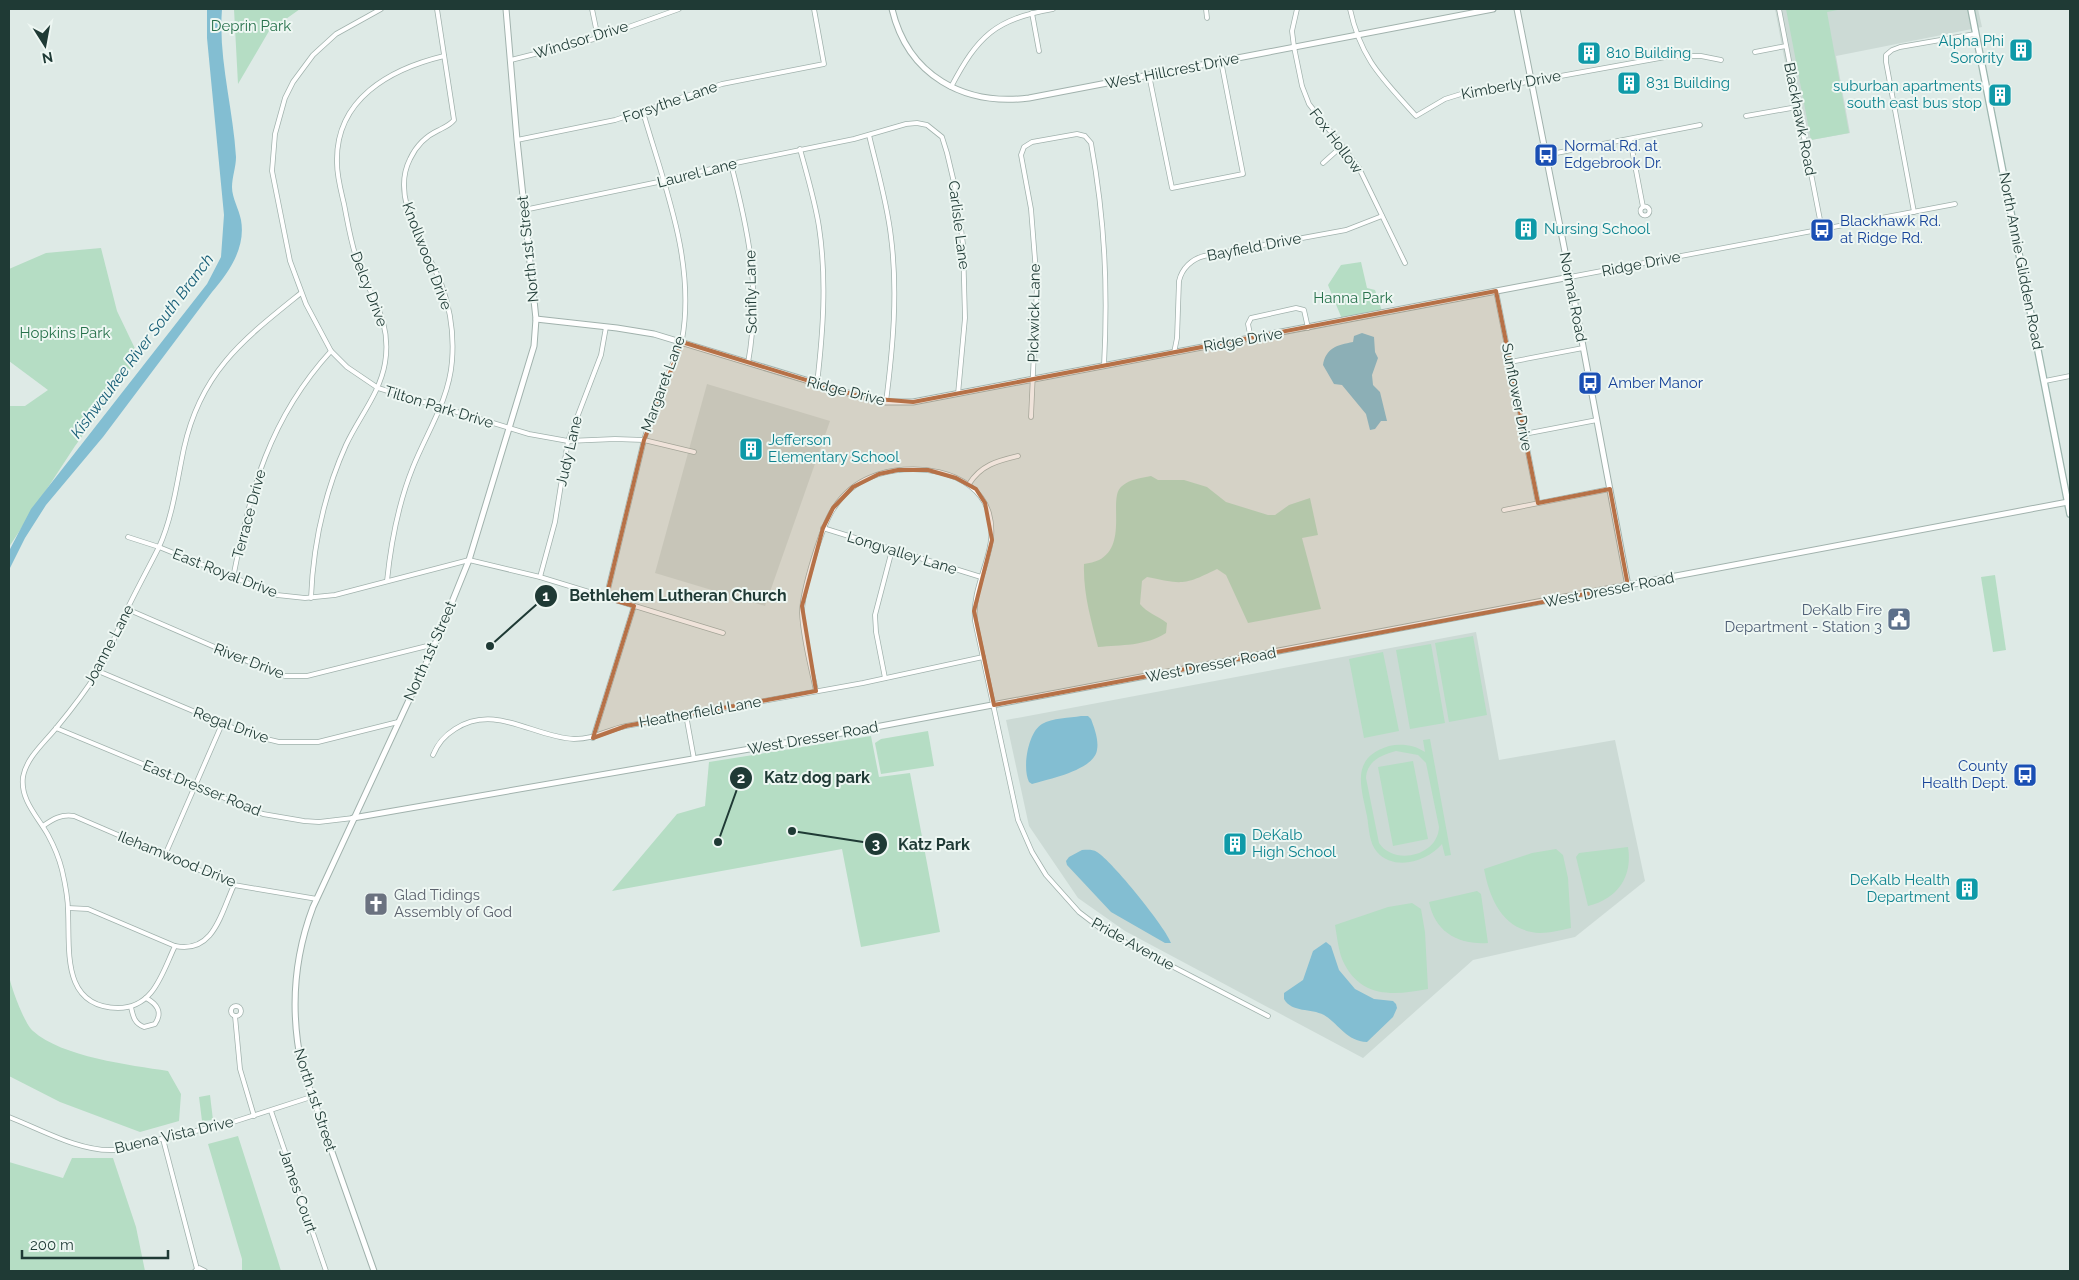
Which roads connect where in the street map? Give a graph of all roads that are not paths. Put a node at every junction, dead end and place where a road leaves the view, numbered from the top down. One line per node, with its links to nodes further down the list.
1 (381, 9): 54 (street, Tilton Park Drive)
2 (437, 9): 25 (street)
3 (506, 9): 26 (street, North 1st Street)
4 (592, 9): 20 (street)
5 (678, 9): 20 (street, Windsor Drive)
6 (814, 9): 33 (street, Forsythe Lane)
7 (892, 9): 31 (street, West Hillcrest Drive)
8 (1054, 9): 16 (street)
9 (1206, 9): 17 (street)
10 (1298, 9): 22 (street, Fox Hollow)
11 (1350, 9): 19 (street)
12 (1493, 9): 19 (street, West Hillcrest Drive)
13 (1517, 9): 30 (street, Normal Road)
14 (1779, 9): 21 (street, Blackhawk Road)
15 (1971, 9): 18 (main road, North Annie Glidden Road)
16 (1032, 13): 23 (street); 31 (street)
17 (1208, 18)
18 (1976, 34): 48 (street); 68 (main road, North Annie Glidden Road)
19 (1357, 35): 22 (street, West Hillcrest Drive); 30 (street, Kimberly Drive)
20 (598, 38): 26 (street, Windsor Drive)
21 (1786, 46): 24 (street); 32 (street, Blackhawk Road)
22 (1294, 47): 28 (street, West Hillcrest Drive); 39 (street, Fox Hollow)
23 (1039, 51)
24 (1755, 52)
25 (444, 56): 70 (street, Delcy Drive); 73 (street, Knollwood Drive)
26 (512, 60): 38 (street, North 1st Street)
27 (1721, 60): 30 (street, Kimberly Drive)
28 (1221, 61): 29 (street, West Hillcrest Drive); 29 (street)
29 (1149, 75): 31 (street, West Hillcrest Drive)
30 (1532, 81): 41 (street, Normal Road)
31 (951, 87)
32 (1797, 107): 34 (street); 50 (street, Blackhawk Road)
33 (643, 112): 38 (street, Forsythe Lane); 44 (street, Margaret Lane)
34 (1746, 116)
35 (1700, 125): 37 (street)
36 (869, 135): 40 (street, Laurel Lane); 71 (street, Carlisle Lane); 72 (street)
37 (1630, 139): 41 (street); 46 (street)
38 (517, 140): 47 (street, North 1st Street)
39 (1342, 146): 42 (street); 49 (street, Fox Hollow)
40 (800, 149): 43 (street, Laurel Lane); 69 (street)
41 (1546, 155): 52 (street, Normal Road)
42 (1322, 163)
43 (731, 164): 44 (street, Laurel Lane); 64 (street, Schifly Lane)
44 (663, 181): 47 (street, Laurel Lane); 59 (street, Margaret Lane)
45 (1955, 204): 48 (street, Ridge Drive)
46 (1643, 207)
47 (524, 210): 55 (street, North 1st Street)
48 (1914, 212): 50 (street, Ridge Drive)
49 (1382, 216): 51 (street, Fox Hollow); 62 (street, Bayfield Drive)
50 (1822, 230): 52 (street, Ridge Drive)
51 (1405, 263)
52 (1570, 277): 53 (street, Ridge Drive); 60 (street, Normal Road)
53 (1496, 291): 57 (street, Ridge Drive); 63 (street, Sunflower Drive)
54 (301, 293): 61 (street, Tilton Park Drive); 90 (street, Joanne Lane)
55 (536, 319): 56 (street, Ridge Drive); 76 (street, North 1st Street)
56 (606, 327): 59 (street, Ridge Drive); 79 (street, Judy Lane)
57 (1308, 328): 58 (street, Ridge Drive); 58 (street)
58 (1251, 339): 62 (street, Ridge Drive)
59 (682, 342): 64 (street, Ridge Drive); 78 (street, Margaret Lane)
60 (1583, 348): 63 (street); 75 (street, Normal Road)
61 (331, 351): 70 (street, Tilton Park Drive); 95 (street, Terrace Drive)
62 (1174, 353): 65 (street, Ridge Drive)
63 (1510, 362): 77 (street, Sunflower Drive)
64 (748, 363): 69 (street, Ridge Drive)
65 (1104, 366): 67 (street, Ridge Drive); 67 (street, Pickwick Lane)
66 (2070, 376): 68 (street)
67 (1033, 380): 71 (street, Ridge Drive); 74 (street, Pickwick Lane)
68 (2045, 381): 84 (main road, North Annie Glidden Road)
69 (817, 385): 72 (street, Ridge Drive)
70 (378, 388): 73 (street, Tilton Park Drive); 98 (street, Delcy Drive)
71 (958, 394): 72 (street, Ridge Drive)
72 (886, 402)
73 (440, 408): 76 (street, Tilton Park Drive); 96 (street, Knollwood Drive)
74 (1031, 417)
75 (1597, 420): 77 (street); 83 (street, Normal Road)
76 (509, 429): 79 (street, Tilton Park Drive); 92 (street, North 1st Street)
77 (1524, 434): 85 (street, Sunflower Drive)
78 (644, 440): 79 (street, Tilton Park Drive); 80 (street, Tilton Park Drive); 99 (street, Margaret Lane)
79 (568, 441): 93 (street, Judy Lane)
80 (694, 452)
81 (1018, 456): 82 (street)
82 (969, 484): 88 (street); 94 (street, Pride Avenue)
83 (1610, 489): 85 (street); 97 (street, Normal Road)
84 (2068, 502): 87 (main road, North Annie Glidden Road); 97 (street, West Dresser Road)
85 (1538, 503): 86 (street)
86 (1504, 510)
87 (2070, 514)
88 (823, 528): 91 (street, Longvalley Lane); 107 (street)
89 (128, 537): 90 (street, East Royal Drive)
90 (158, 547): 95 (street, East Royal Drive); 101 (street, Joanne Lane)
91 (892, 550): 94 (street, Longvalley Lane); 106 (street)
92 (469, 560): 93 (street); 96 (street, East Royal Drive); 103 (street, North 1st Street)
93 (540, 577): 99 (street)
94 (981, 577): 104 (street, Pride Avenue)
95 (232, 578): 98 (street, East Royal Drive)
96 (388, 581): 98 (street, East Royal Drive)
97 (1628, 586): 108 (street, West Dresser Road)
98 (311, 598)
99 (606, 598): 100 (street)
100 (634, 606): 102 (street); 113 (street)
101 (127, 609): 103 (street, River Drive); 105 (street, Joanne Lane)
102 (723, 633)
103 (435, 644): 110 (street, North 1st Street)
104 (983, 657): 106 (street, Heatherfield Lane); 108 (street, Pride Avenue)
105 (98, 671): 111 (street, Regal Drive); 112 (street, Joanne Lane)
106 (885, 678): 107 (street, Heatherfield Lane)
107 (816, 692): 109 (street, Heatherfield Lane)
108 (994, 705): 115 (street, West Dresser Road); 127 (street, Pride Avenue)
109 (686, 715): 113 (street, Heatherfield Lane); 115 (street)
110 (398, 722): 111 (street, Regal Drive); 117 (street, North 1st Street)
111 (222, 724): 116 (street)
112 (56, 728): 116 (street, East Dresser Road); 118 (street, Joanne Lane)
113 (593, 738): 114 (street, Heatherfield Lane)
114 (434, 755)
115 (694, 759): 117 (street, West Dresser Road)
116 (194, 785): 117 (street, East Dresser Road); 119 (street)
117 (353, 818): 121 (street, North 1st Street)
118 (43, 826): 119 (street, Ilehamwood Drive); 122 (street, Joanne Lane)
119 (165, 855): 120 (street, Ilehamwood Drive)
120 (234, 885): 121 (street, Ilehamwood Drive); 123 (street)
121 (317, 899): 128 (street, North 1st Street)
122 (68, 908): 123 (street); 125 (street, Joanne Lane)
123 (175, 946): 124 (street, Joanne Lane)
124 (146, 998): 125 (street, Joanne Lane); 125 (street)
125 (131, 1006)
126 (235, 1016): 130 (street)
127 (1268, 1016)
128 (312, 1097): 129 (street, Buena Vista Drive); 136 (street, North 1st Street)
129 (270, 1111): 130 (street, Buena Vista Drive); 135 (street, James Court)
130 (254, 1116): 132 (street, Buena Vista Drive)
131 (9, 1117): 132 (street, Buena Vista Drive)
132 (163, 1139): 133 (street)
133 (196, 1270): 134 (street)
134 (205, 1271)
135 (326, 1271)
136 (374, 1271)

